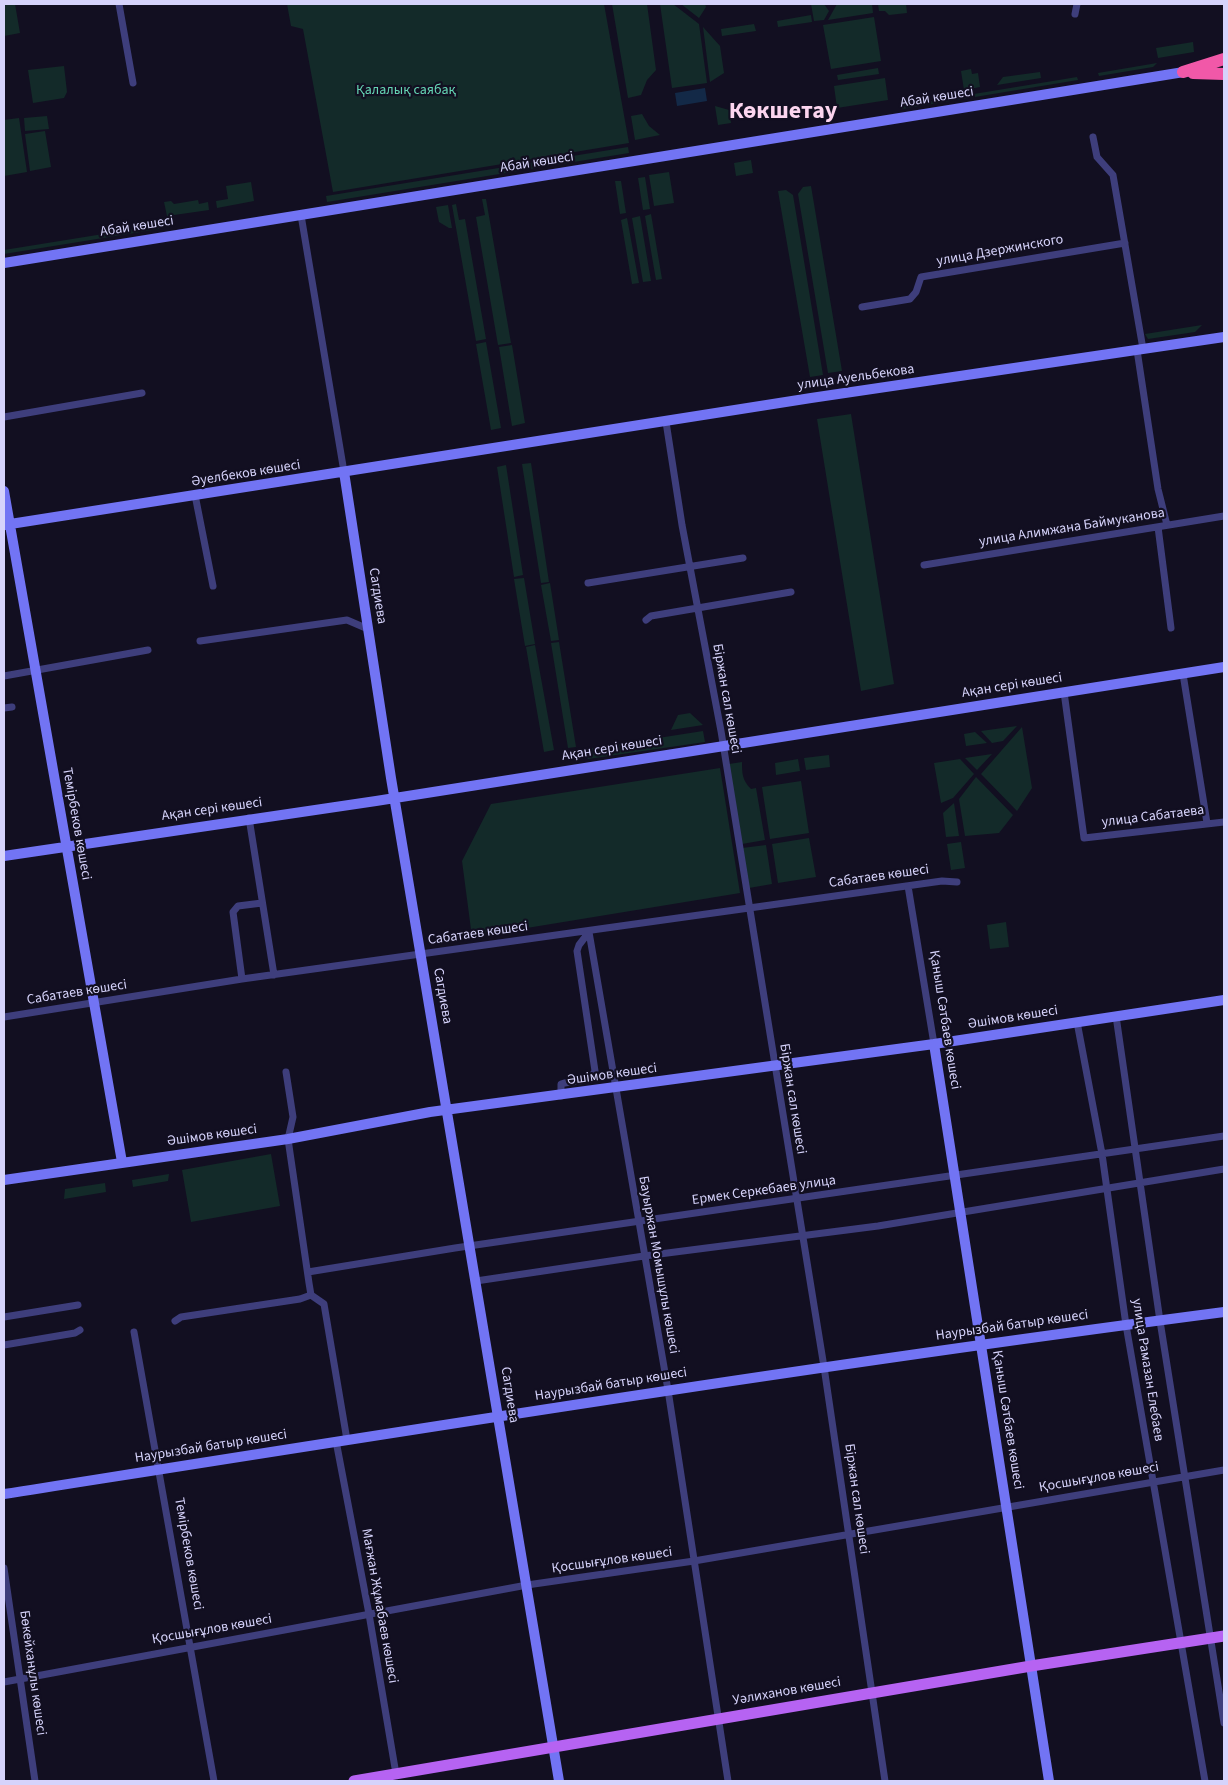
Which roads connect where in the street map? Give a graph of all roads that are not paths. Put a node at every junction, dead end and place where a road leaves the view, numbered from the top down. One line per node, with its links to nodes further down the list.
1 (119, 4): 8 (street)
2 (1076, 4): 3 (street)
3 (1075, 14)
4 (1224, 59): 6 (highway)
5 (1224, 66): 6 (street)
6 (1183, 72): 7 (highway); 10 (street, Абай көшесі)
7 (1224, 74)
8 (133, 83)
9 (1093, 137): 11 (street)
10 (301, 215): 12 (street, Абай көшесі); 20 (street, Сагдиева)
11 (1125, 243): 13 (street, улица Дзержинского); 15 (street)
12 (4, 262)
13 (862, 308)
14 (1224, 337): 15 (street, улица Ауельбекова)
15 (1140, 349): 18 (street, улица Ауельбекова); 25 (street)
16 (142, 393): 17 (street)
17 (4, 417)
18 (666, 422): 19 (street, улица Ауельбекова); 29 (street, Біржан сал көшесі)
19 (492, 450): 20 (street, Әуелбеков көшесі)
20 (344, 472): 22 (street, Әуелбеков көшесі); 36 (street, Сагдиева)
21 (4, 491): 24 (street, Темірбеков көшесі)
22 (195, 496): 24 (street, Әуелбеков көшесі); 31 (street)
23 (1224, 516): 25 (street, улица Алимжана Баймуканова)
24 (7, 525): 40 (street, Темірбеков көшесі)
25 (1167, 525): 26 (street, улица Алимжана Баймуканова)
26 (1158, 526): 28 (street, улица Алимжана Баймуканова); 35 (street)
27 (743, 558): 29 (street)
28 (924, 564)
29 (690, 568): 30 (street); 33 (street, Біржан сал көшесі)
30 (588, 584)
31 (213, 586)
32 (791, 592): 33 (street)
33 (697, 608): 34 (street); 46 (street, Біржан сал көшесі)
34 (646, 620)
35 (1171, 628)
36 (368, 629): 37 (street); 47 (street, Сагдиева)
37 (200, 641)
38 (148, 650): 40 (street)
39 (1224, 667): 41 (street, Ақан сері көшесі)
40 (35, 669): 42 (street); 51 (street, Темірбеков көшесі)
41 (1183, 674): 43 (street, Ақан сері көшесі); 50 (street)
42 (4, 676)
43 (1064, 692): 46 (street, Ақан сері көшесі); 50 (street, улица Сабатаева)
44 (12, 707): 45 (street)
45 (4, 708)
46 (722, 746): 47 (street, Ақан сері көшесі); 56 (street, Біржан сал көшесі)
47 (395, 798): 48 (street, Ақан сері көшесі); 58 (street, Сагдиева)
48 (249, 818): 51 (street, Ақан сері көшесі); 55 (street)
49 (1224, 822): 50 (street, улица Сабатаева)
50 (1207, 823)
51 (66, 846): 52 (street, Ақан сері көшесі); 62 (street, Темірбеков көшесі)
52 (4, 856)
53 (957, 882): 54 (street, Сабатаев көшесі)
54 (908, 886): 56 (street, Сабатаев көшесі); 66 (street, Қаныш Сәтбаев көшесі)
55 (262, 903): 59 (street); 60 (street)
56 (748, 908): 57 (street, Сабатаев көшесі); 67 (street, Біржан сал көшесі)
57 (589, 932): 58 (street, Сабатаев көшесі); 69 (street, Бауыржан Момышұлы көшесі); 70 (street)
58 (421, 955): 59 (street, Сабатаев көшесі); 71 (street, Сагдиева)
59 (274, 974): 60 (street, Сабатаев көшесі)
60 (242, 979): 62 (street, Сабатаев көшесі)
61 (1224, 1000): 63 (street, Әшімов көшесі)
62 (94, 1003): 64 (street, Сабатаев көшесі); 76 (street, Темірбеков көшесі)
63 (1116, 1016): 65 (street, Әшімов көшесі); 74 (street, улица Рамазан Елебаев)
64 (4, 1017)
65 (1077, 1022): 66 (street, Әшімов көшесі); 75 (street, улица Рамазан Елебаев)
66 (934, 1044): 67 (street, Әшімов көшесі); 78 (street, Қаныш Сәтбаев көшесі)
67 (774, 1065): 69 (street, Әшімов көшесі); 82 (street, Біржан сал көшесі)
68 (286, 1072): 73 (street)
69 (614, 1089): 70 (street, Әшімов көшесі); 84 (street, Бауыржан Момышұлы көшесі)
70 (561, 1096): 71 (street, Әшімов көшесі)
71 (448, 1110): 73 (street, Әшімов көшесі); 86 (street, Сагдиева)
72 (1224, 1136): 74 (street, Ермек Серкебаев улица)
73 (288, 1139): 76 (street, Әшімов көшесі); 88 (street)
74 (1134, 1150): 75 (street, Ермек Серкебаев улица); 80 (street, улица Рамазан Елебаев)
75 (1102, 1154): 78 (street, Ермек Серкебаев улица); 81 (street, улица Рамазан Елебаев)
76 (122, 1162): 79 (street, Әшімов көшесі)
77 (1224, 1168): 80 (street)
78 (955, 1174): 82 (street, Ермек Серкебаев улица); 83 (street, Қаныш Сәтбаев көшесі)
79 (4, 1180)
80 (1138, 1182): 81 (street); 95 (street, улица Рамазан Елебаев)
81 (1106, 1188): 83 (street); 96 (street, улица Рамазан Елебаев)
82 (796, 1199): 84 (street, Ермек Серкебаев улица); 85 (street, Біржан сал көшесі)
83 (960, 1211): 85 (street); 99 (street, Қаныш Сәтбаев көшесі)
84 (638, 1222): 86 (street, Ермек Серкебаев улица); 87 (street, Бауыржан Момышұлы көшесі)
85 (802, 1235): 87 (street); 101 (street, Біржан сал көшесі)
86 (470, 1246): 88 (street, Ермек Серкебаев улица); 89 (street, Сагдиева)
87 (644, 1256): 89 (street); 102 (street, Бауыржан Момышұлы көшесі)
88 (308, 1272): 90 (street)
89 (476, 1281): 103 (street, Сагдиева)
90 (311, 1294): 94 (street); 104 (street, Мағжан Жұмабаев көшесі)
91 (78, 1305): 93 (street)
92 (1224, 1312): 95 (street, Наурызбай батыр көшесі)
93 (4, 1317)
94 (175, 1321)
95 (1160, 1321): 96 (street, Наурызбай батыр көшесі); 107 (street, улица Рамазан Елебаев)
96 (1126, 1325): 99 (street, Наурызбай батыр көшесі); 108 (street, улица Рамазан Елебаев)
97 (80, 1330): 100 (street)
98 (134, 1332): 105 (street, Темірбеков көшесі)
99 (981, 1344): 101 (street, Наурызбай батыр көшесі); 110 (street, Қаныш Сәтбаев көшесі)
100 (4, 1345)
101 (824, 1367): 102 (street, Наурызбай батыр көшесі); 111 (street, Біржан сал көшесі)
102 (668, 1390): 103 (street, Наурызбай батыр көшесі); 112 (street, Бауыржан Момышұлы көшесі)
103 (498, 1416): 104 (street, Наурызбай батыр көшесі); 114 (street, Сагдиева)
104 (342, 1441): 105 (street, Наурызбай батыр көшесі); 115 (street, Мағжан Жұмабаев көшесі)
105 (159, 1469): 109 (street, Наурызбай батыр көшесі); 119 (street, Темірбеков көшесі)
106 (1224, 1470): 107 (street, Қосшығұлов көшесі)
107 (1184, 1476): 108 (street, Қосшығұлов көшесі); 117 (street, улица Рамазан Елебаев)
108 (1152, 1482): 110 (street, Қосшығұлов көшесі); 118 (street, улица Рамазан Елебаев)
109 (4, 1494)
110 (1006, 1506): 111 (street, Қосшығұлов көшесі); 120 (street, Қаныш Сәтбаев көшесі)
111 (848, 1534): 112 (street, Қосшығұлов көшесі); 123 (street, Біржан сал көшесі)
112 (694, 1561): 114 (street, Қосшығұлов көшесі); 124 (street, Бауыржан Момышұлы көшесі)
113 (4, 1568): 121 (street, Бөкейханұлы көшесі)
114 (527, 1585): 115 (street, Қосшығұлов көшесі); 126 (street, Сагдиева)
115 (369, 1614): 119 (street, Қосшығұлов көшесі); 127 (street, Мағжан Жұмабаев көшесі)
116 (1224, 1636): 117 (main road, Уәлиханов көшесі)
117 (1211, 1638): 118 (main road, Уәлиханов көшесі); 125 (street, улица Рамазан Елебаев)
118 (1181, 1642): 120 (main road, Уәлиханов көшесі); 135 (street, улица Рамазан Елебаев)
119 (189, 1646): 121 (street, Қосшығұлов көшесі); 129 (street, Темірбеков көшесі)
120 (1031, 1666): 123 (main road, Уәлиханов көшесі); 134 (street, Қаныш Сәтбаев көшесі)
121 (22, 1678): 122 (street, Қосшығұлов көшесі); 128 (street, Бөкейханұлы көшесі)
122 (4, 1682)
123 (872, 1693): 124 (main road, Уәлиханов көшесі); 133 (street, Біржан сал көшесі)
124 (718, 1719): 126 (main road, Уәлиханов көшесі); 132 (street, Бауыржан Момышұлы көшесі)
125 (1224, 1723)
126 (554, 1747): 127 (main road, Уәлиханов көшесі); 131 (street, Сагдиева)
127 (396, 1774): 130 (main road, Уәлиханов көшесі)
128 (35, 1781)
129 (214, 1781)
130 (354, 1781)
131 (559, 1781)
132 (728, 1781)
133 (885, 1781)
134 (1049, 1781)
135 (1205, 1781)

